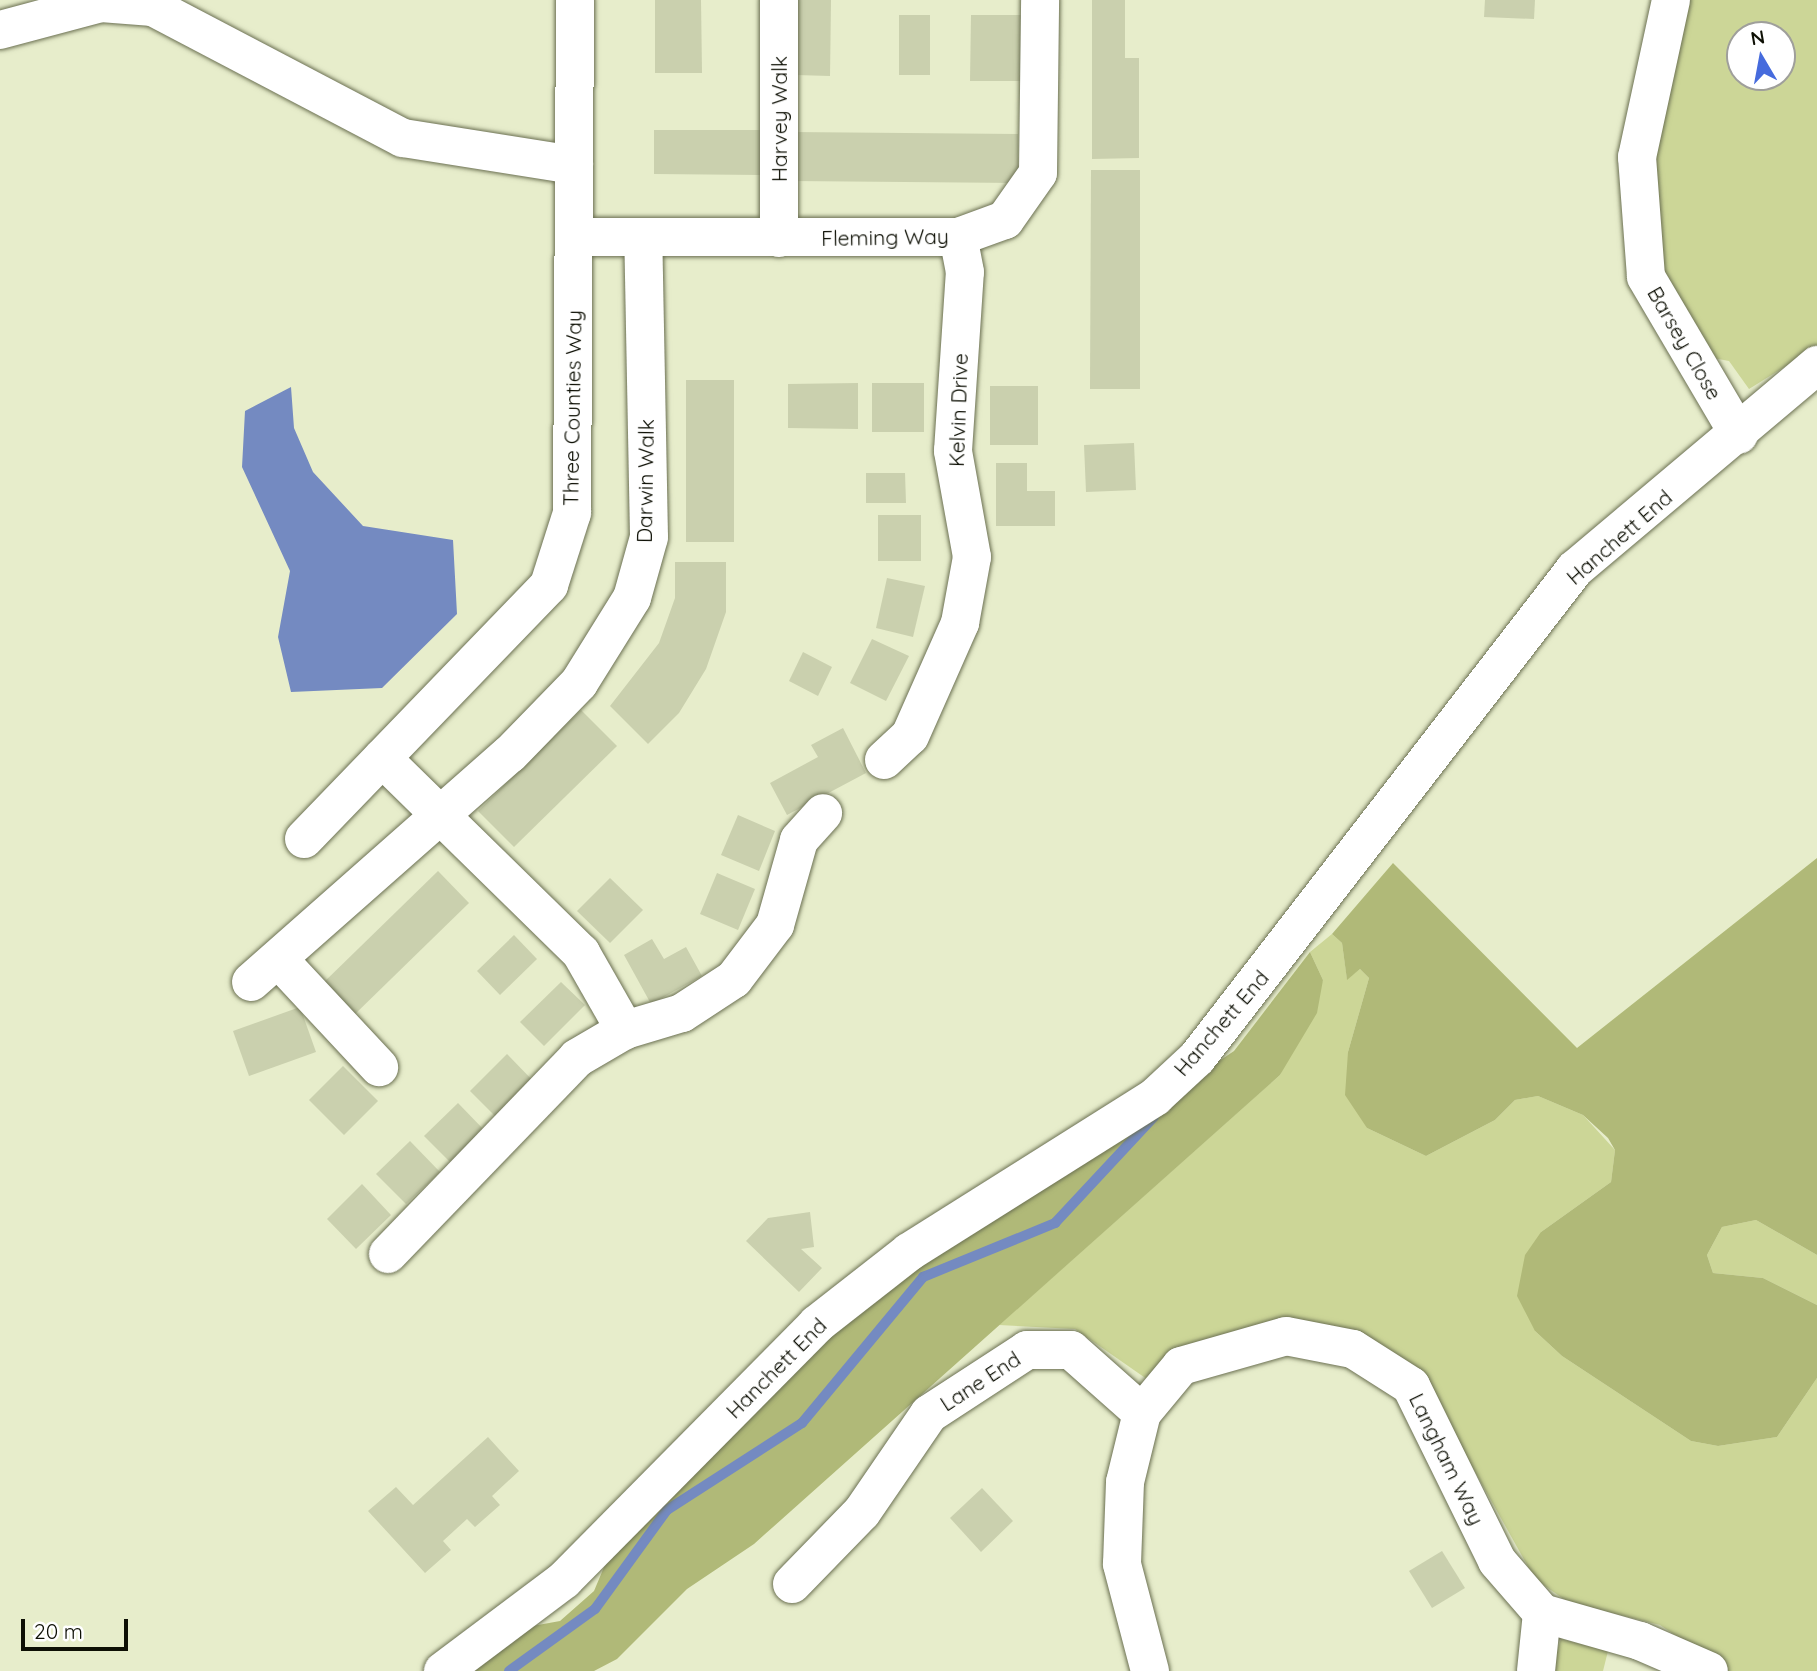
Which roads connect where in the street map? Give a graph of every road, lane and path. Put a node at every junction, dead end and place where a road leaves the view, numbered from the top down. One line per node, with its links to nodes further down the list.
1 (575, 0): 6 (street, Three Counties Way)
2 (779, 0): 10 (street, Harvey Walk)
3 (1040, 0): 8 (street, Fleming Way)
4 (1671, 0): 12 (street, Barsey Close)
5 (0, 30): 6 (street)
6 (574, 165): 7 (street, Three Counties Way)
7 (573, 237): 9 (street, Fleming Way); 13 (street, Three Counties Way)
8 (958, 237): 10 (street, Fleming Way); 14 (street, Kelvin Drive)
9 (643, 238): 10 (street, Fleming Way); 15 (street, Darwin Walk)
10 (779, 238)
11 (1817, 365): 12 (street, Hanchett End)
12 (1739, 435): 24 (street, Hanchett End)
13 (382, 758): 15 (street); 17 (street, Three Counties Way)
14 (884, 760)
15 (438, 813): 18 (street); 19 (street, Darwin Walk)
16 (823, 813): 18 (street)
17 (304, 839)
18 (625, 1030): 20 (street)
19 (379, 1067)
20 (388, 1254)
21 (1142, 1413): 22 (street, Lane End); 23 (street, Langham Way); 25 (street, Langham Way)
22 (792, 1584)
23 (1542, 1613): 26 (street); 27 (street)
24 (443, 1671)
25 (1150, 1671)
26 (1536, 1671)
27 (1709, 1671)

